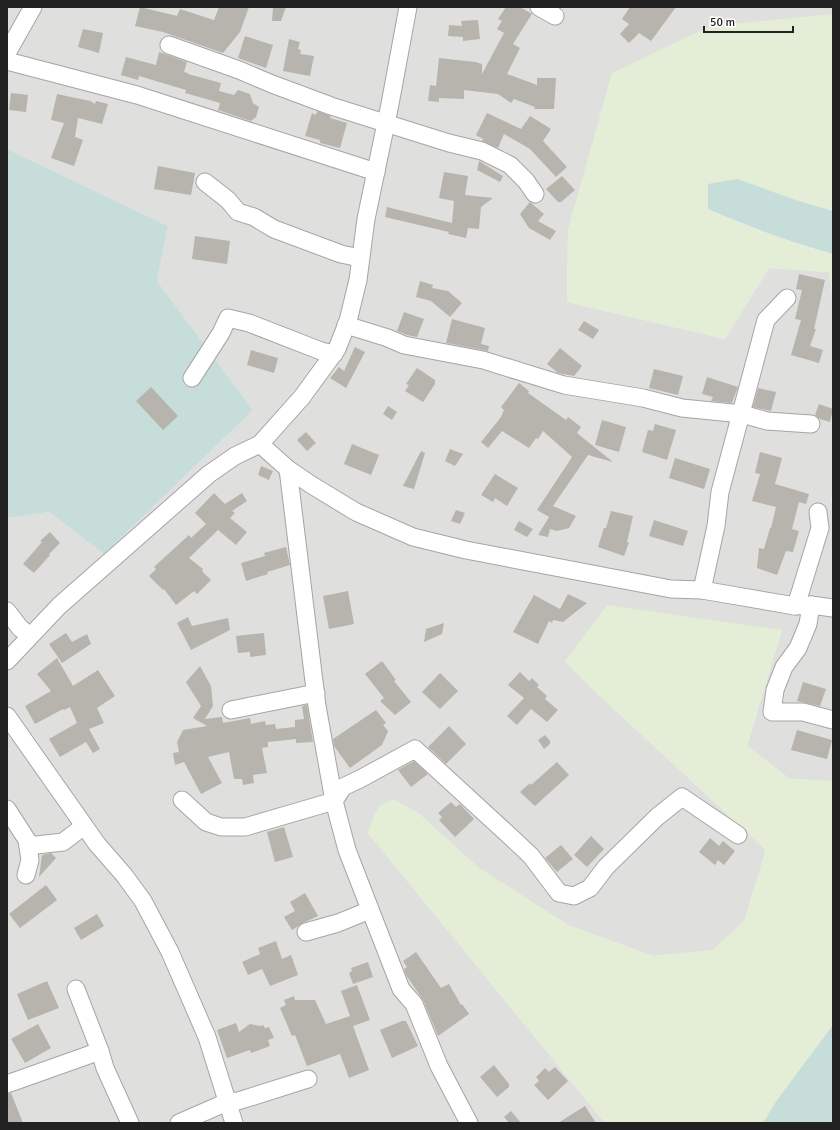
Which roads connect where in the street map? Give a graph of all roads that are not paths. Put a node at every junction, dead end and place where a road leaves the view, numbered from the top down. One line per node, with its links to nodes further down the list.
1 (33, 7): 6 (street)
2 (408, 7): 8 (street)
3 (539, 7): 4 (street)
4 (555, 16)
5 (169, 45): 8 (street)
6 (7, 53)
7 (7, 61): 9 (street)
8 (386, 123): 9 (street); 11 (street)
9 (376, 172): 12 (street)
10 (205, 182): 12 (street)
11 (534, 194)
12 (360, 258): 14 (street)
13 (787, 298): 17 (street)
14 (346, 325): 15 (street); 17 (street)
15 (334, 354): 16 (street); 19 (street)
16 (192, 378)
17 (742, 414): 18 (street); 22 (street)
18 (811, 424)
19 (260, 444): 20 (street); 27 (street)
20 (288, 469): 22 (street); 29 (street)
21 (818, 512): 24 (street)
22 (702, 590): 24 (street)
23 (812, 605): 24 (street); 25 (street); 32 (street)
24 (795, 606)
25 (833, 608)
26 (7, 611): 27 (street)
27 (30, 636): 28 (street)
28 (7, 661)
29 (316, 693): 30 (street); 34 (street)
30 (231, 710)
31 (7, 716): 36 (street)
32 (833, 720)
33 (182, 800): 34 (street)
34 (334, 801): 37 (street); 40 (street)
35 (7, 809): 38 (street)
36 (84, 826): 38 (street); 46 (street)
37 (738, 835)
38 (28, 846): 39 (street)
39 (26, 875)
40 (370, 910): 41 (street); 47 (street)
41 (306, 932)
42 (76, 989): 43 (street)
43 (100, 1051): 45 (street); 48 (street)
44 (308, 1080): 46 (street)
45 (7, 1084)
46 (227, 1102): 49 (street); 50 (street)
47 (463, 1121)
48 (130, 1123)
49 (179, 1123)
50 (234, 1123)

